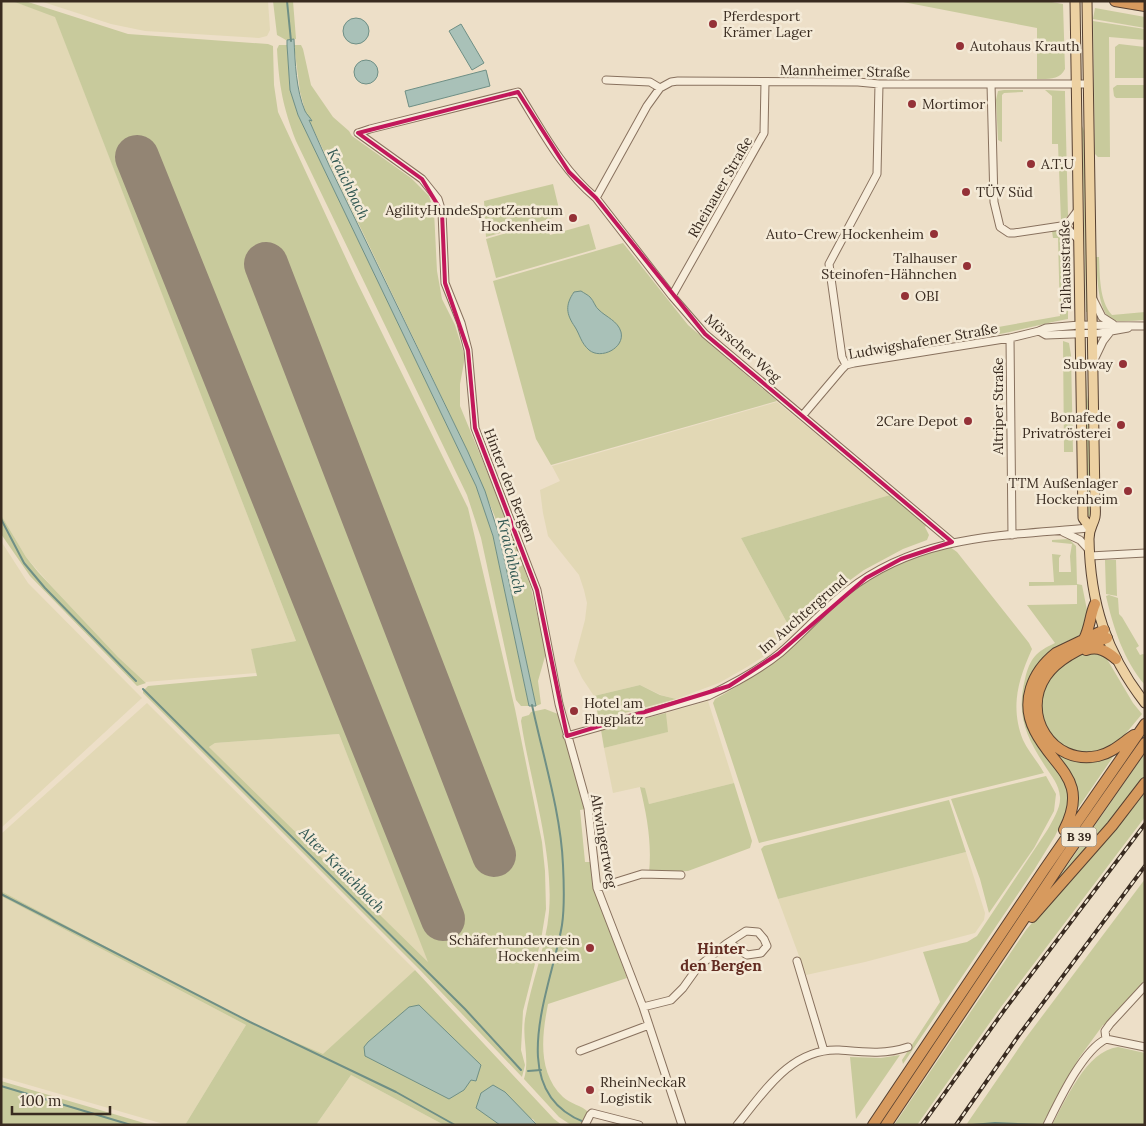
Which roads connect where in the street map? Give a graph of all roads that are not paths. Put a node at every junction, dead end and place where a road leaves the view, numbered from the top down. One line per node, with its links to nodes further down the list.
1 (1075, 1): 7 (main road, Talhausstraße)
2 (1086, 1): 10 (main road, Talhausstraße)
3 (1115, 1): 4 (highway)
4 (1145, 6)
5 (606, 80): 11 (street)
6 (765, 82): 8 (street, Mannheimer Straße); 11 (street, Mannheimer Straße); 17 (street, Rheinauer Straße)
7 (1076, 83): 9 (street, Mannheimer Straße); 10 (street, Mannheimer Straße); 14 (main road, Talhausstraße)
8 (879, 84): 9 (street, Mannheimer Straße); 27 (street)
9 (991, 84): 15 (street)
10 (1088, 84): 18 (main road, Talhausstraße)
11 (660, 88): 13 (street)
12 (518, 92): 13 (street, Mörscher Weg); 41 (street, Hinter den Bergen)
13 (596, 198): 17 (street, Mörscher Weg)
14 (1078, 210): 15 (street); 16 (main road, Talhausstraße)
15 (1060, 226): 16 (street)
16 (1079, 240): 22 (main road, Talhausstraße)
17 (672, 296): 28 (street, Mörscher Weg)
18 (1092, 296): 19 (street); 23 (main road, Talhausstraße)
19 (1114, 325): 21 (street); 23 (street)
20 (1145, 326): 21 (street)
21 (1134, 327): 24 (street)
22 (1080, 329): 23 (street, Ludwigshafener Straße); 25 (street, Ludwigshafener Straße); 29 (main road, Talhausstraße)
23 (1092, 329): 24 (street); 26 (main road, Talhausstraße)
24 (1110, 332): 26 (street)
25 (1010, 338): 27 (street, Ludwigshafener Straße); 31 (street, Altriper Straße)
26 (1093, 362): 29 (main road, Talhausstraße)
27 (846, 365): 28 (street, Ludwigshafener Straße)
28 (803, 416): 32 (street, Mörscher Weg)
29 (1090, 528): 30 (street, Im Auchtergrund); 33 (main road, Talhausstraße)
30 (1061, 531): 31 (street, Im Auchtergrund); 33 (street)
31 (1012, 535): 32 (street, Im Auchtergrund)
32 (952, 542): 43 (street, Im Auchtergrund)
33 (1090, 553): 34 (street); 35 (main road, Talhausstraße)
34 (1145, 553)
35 (1095, 604): 36 (main road, Talhausstraße); 37 (highway)
36 (1105, 634): 37 (highway); 38 (highway); 39 (main road, Talhausstraße)
37 (1084, 639): 46 (highway)
38 (1078, 652): 39 (highway); 42 (highway)
39 (1116, 659): 40 (main road, Talhausstraße)
40 (1145, 703)
41 (559, 704): 43 (street, Altwingertweg)
42 (1142, 728): 46 (highway, B 39)
43 (567, 736): 48 (street, Altwingertweg)
44 (1145, 743): 49 (highway, B 39)
45 (1145, 783): 49 (highway)
46 (1044, 870): 64 (highway, B 39)
47 (680, 875): 48 (street)
48 (598, 888): 53 (street, Altwingertweg)
49 (1015, 933): 65 (highway, B 39)
50 (726, 944): 50 (street); 53 (street)
51 (797, 961): 58 (street)
52 (1145, 986): 55 (street)
53 (643, 1007): 54 (street, Altwingertweg)
54 (649, 1025): 59 (street); 62 (street, Altwingertweg)
55 (1106, 1039): 57 (street); 66 (street)
56 (908, 1047): 58 (street)
57 (1145, 1047)
58 (824, 1050): 63 (street)
59 (580, 1051)
60 (586, 1121): 61 (street)
61 (639, 1125)
62 (682, 1125)
63 (737, 1125)
64 (873, 1125)
65 (886, 1125)
66 (1047, 1125)

